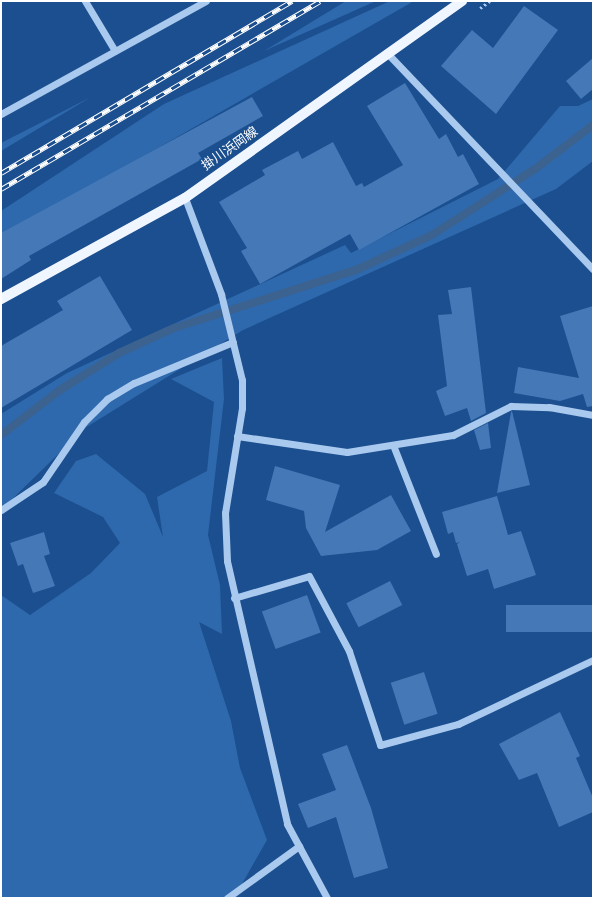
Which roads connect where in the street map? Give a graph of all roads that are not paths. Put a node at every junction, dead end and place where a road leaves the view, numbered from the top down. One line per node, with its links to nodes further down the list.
1 (85, 1): 4 (street)
2 (206, 1): 4 (street)
3 (462, 1): 5 (main road, 掛川浜岡線)
4 (116, 51): 6 (street)
5 (388, 54): 7 (main road, 掛川浜岡線); 8 (street)
6 (1, 114)
7 (185, 198): 9 (main road, 掛川浜岡線); 10 (street)
8 (593, 269)
9 (1, 299)
10 (233, 342): 12 (street); 14 (street)
11 (593, 416): 13 (street)
12 (237, 436): 13 (street); 16 (street)
13 (393, 445): 15 (street)
14 (1, 510)
15 (436, 554)
16 (234, 598): 17 (street); 18 (street)
17 (593, 660)
18 (299, 846): 19 (street); 20 (street)
19 (227, 898)
20 (327, 898)

